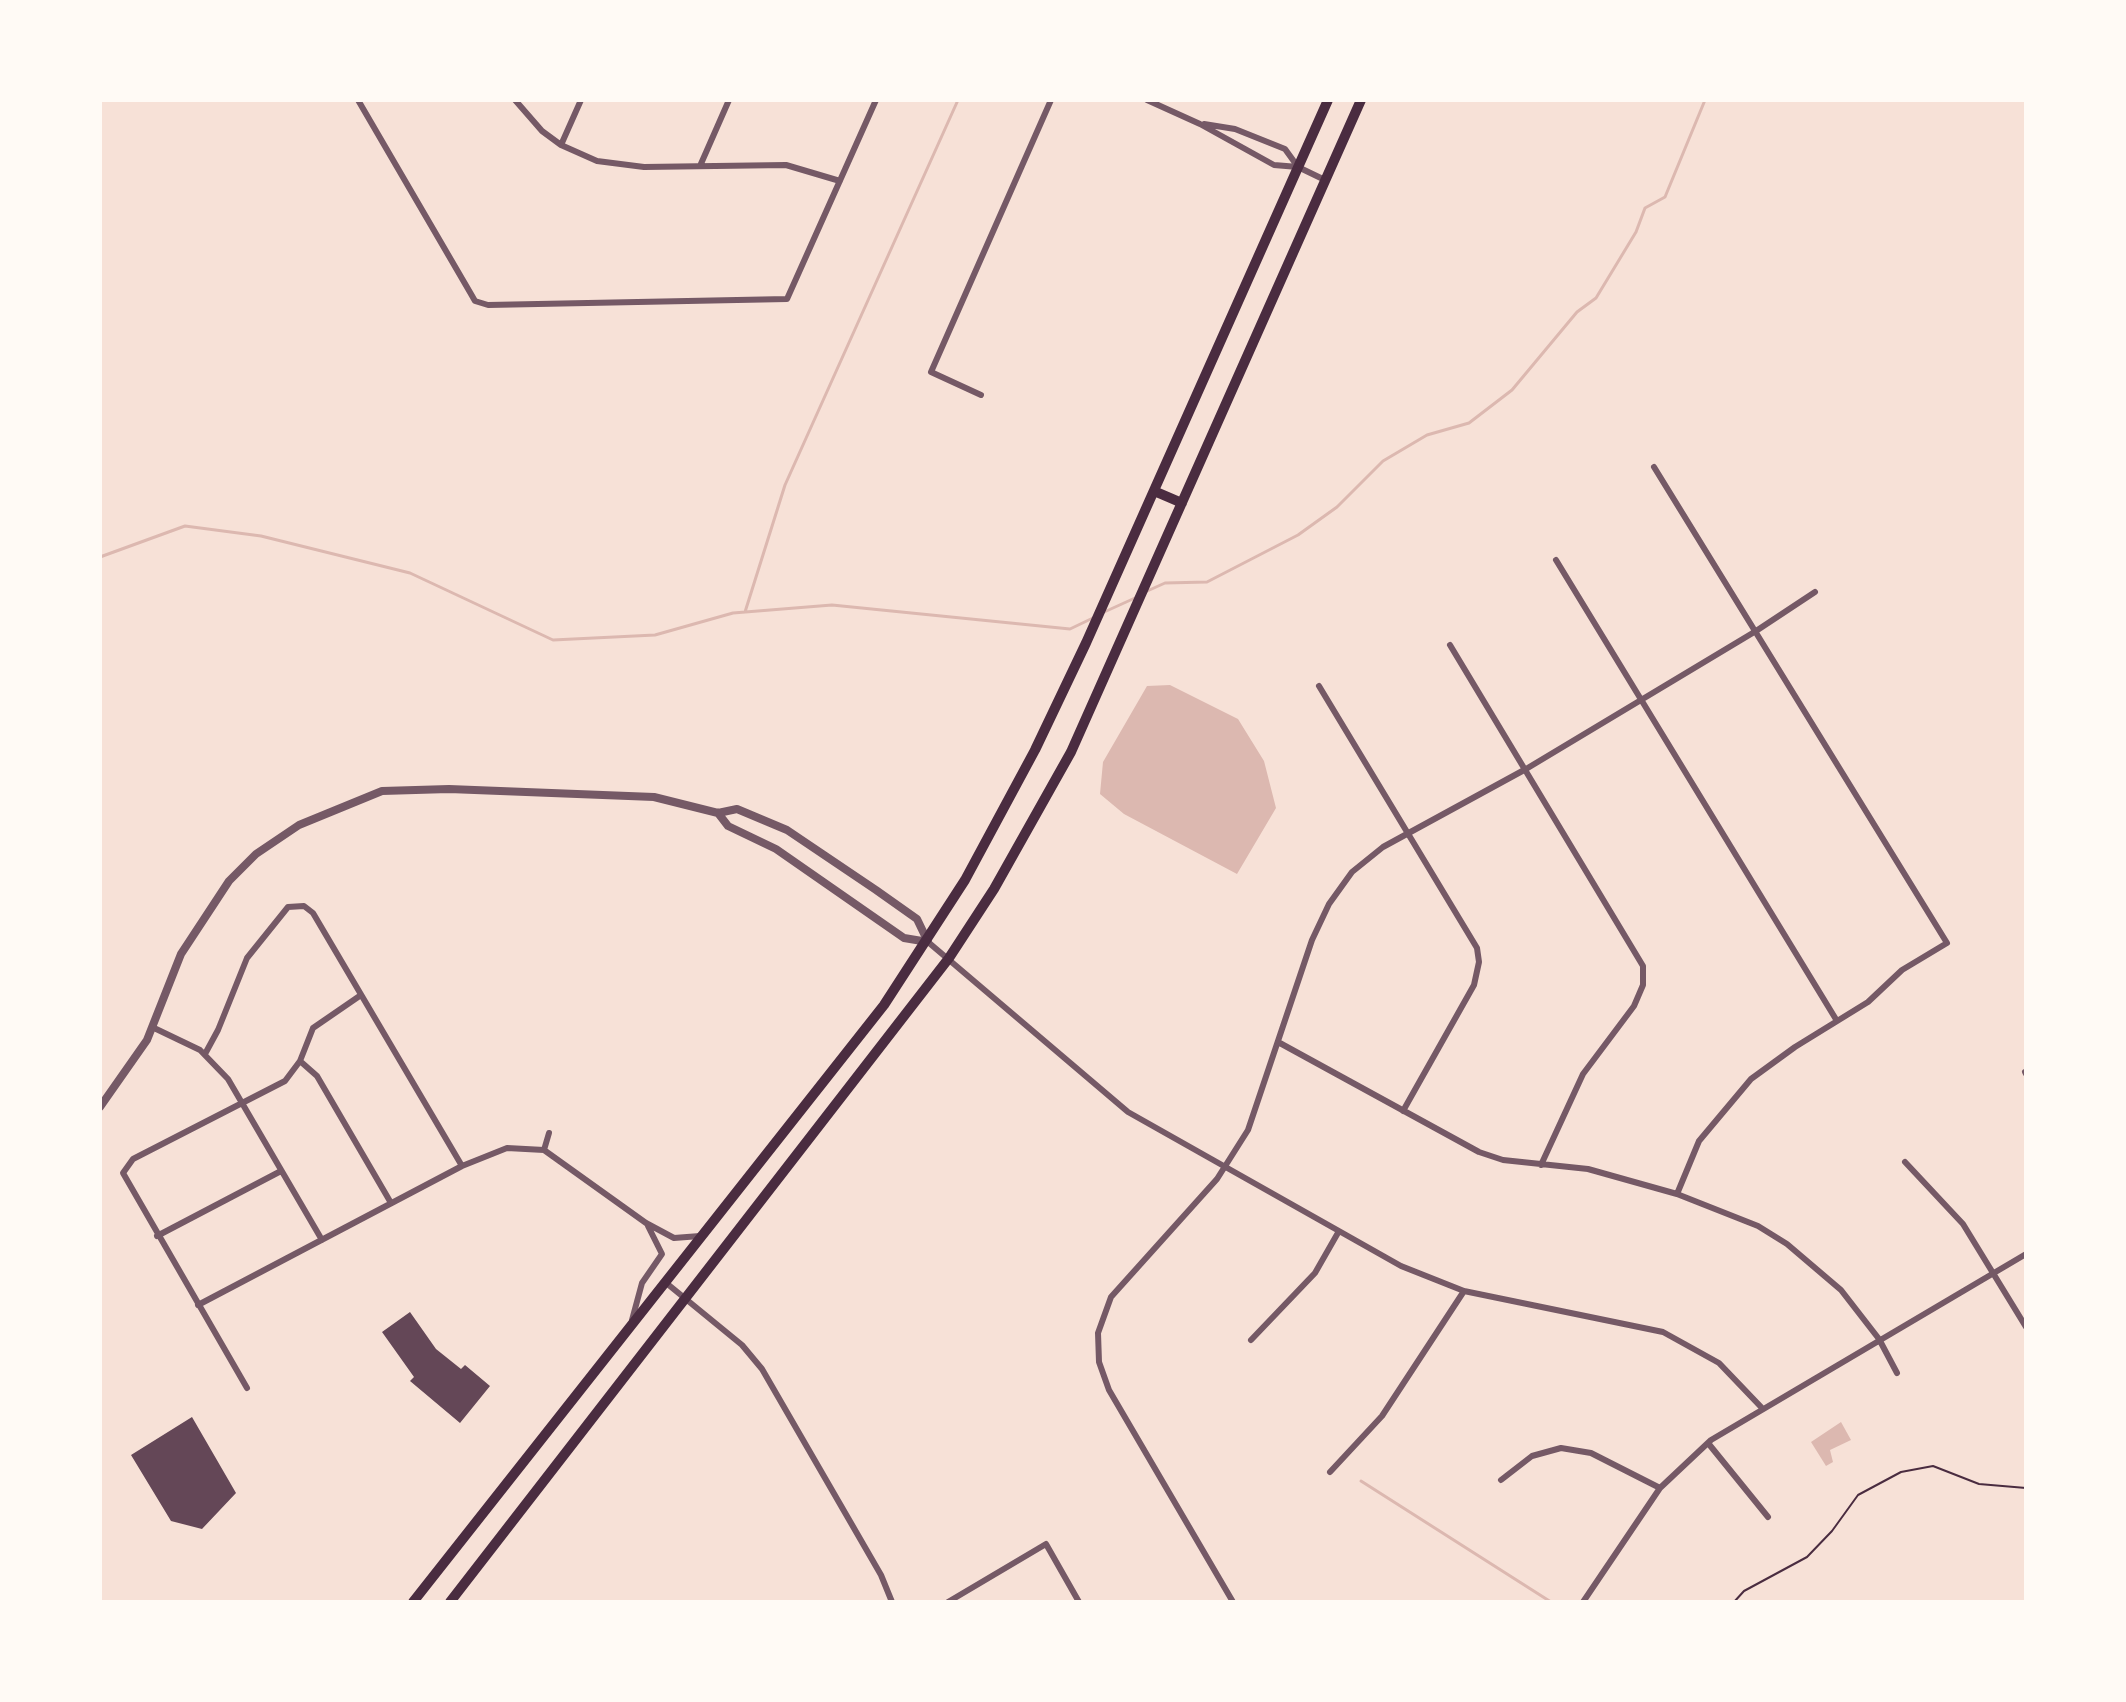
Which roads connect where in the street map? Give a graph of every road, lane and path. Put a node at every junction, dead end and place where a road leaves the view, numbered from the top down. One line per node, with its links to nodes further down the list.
1 (358, 100): 15 (street)
2 (515, 100): 11 (street)
3 (581, 100): 11 (street)
4 (729, 100): 12 (street)
5 (876, 100): 15 (street)
6 (1051, 100): 16 (street)
7 (1147, 100): 10 (street)
8 (1328, 100): 13 (main road)
9 (1361, 100): 14 (main road)
10 (1200, 124): 13 (street); 13 (street)
11 (561, 145): 12 (street)
12 (700, 166): 15 (street)
13 (1298, 167): 14 (street); 18 (main road)
14 (1325, 180): 19 (main road)
15 (840, 181)
16 (981, 395)
17 (1654, 467): 22 (street)
18 (1154, 491): 19 (main road); 29 (main road)
19 (1182, 503): 30 (main road)
20 (1556, 560): 25 (street)
21 (1815, 592): 22 (street)
22 (1756, 631): 25 (street); 32 (street)
23 (1450, 645): 26 (street)
24 (1319, 686): 28 (street)
25 (1641, 700): 26 (street); 32 (street)
26 (1526, 769): 28 (street); 43 (street)
27 (718, 813): 29 (street); 29 (street); 33 (street)
28 (1409, 833): 34 (street); 39 (street)
29 (928, 942): 30 (street); 52 (main road)
30 (949, 958): 45 (street); 58 (main road)
31 (361, 995): 35 (street); 36 (street); 44 (street)
32 (1837, 1021): 47 (street)
33 (152, 1027): 35 (street); 38 (street)
34 (1278, 1042): 39 (street); 45 (street)
35 (205, 1054): 37 (street)
36 (300, 1061): 37 (street); 48 (street)
37 (243, 1104): 46 (street); 51 (street)
38 (100, 1107)
39 (1403, 1111): 43 (street)
40 (549, 1133): 41 (street)
41 (544, 1150): 44 (street); 49 (street)
42 (1905, 1162): 55 (street)
43 (1541, 1165): 47 (street)
44 (462, 1166): 48 (street)
45 (1226, 1168): 50 (street); 78 (street)
46 (281, 1171): 51 (street); 53 (street)
47 (1677, 1194): 62 (street)
48 (391, 1203): 53 (street)
49 (646, 1223): 52 (street); 60 (street)
50 (1339, 1231): 57 (street); 63 (street)
51 (157, 1236): 59 (street)
52 (701, 1236): 56 (main road)
53 (322, 1240): 59 (street)
54 (2026, 1254): 55 (street)
55 (1994, 1272): 61 (street); 62 (street)
56 (665, 1282): 58 (street); 60 (main road)
57 (1464, 1291): 66 (street); 68 (street)
58 (687, 1300): 74 (main road); 75 (street)
59 (198, 1305): 65 (street)
60 (630, 1325): 73 (main road)
61 (2026, 1327)
62 (1879, 1339): 64 (street); 66 (street)
63 (1251, 1340)
64 (1897, 1373)
65 (247, 1388)
66 (1762, 1408): 67 (street)
67 (1708, 1443): 70 (street); 72 (street)
68 (1330, 1472)
69 (1501, 1480): 70 (street)
70 (1660, 1488): 79 (street)
71 (2026, 1488): 80 (path)
72 (1768, 1517)
73 (413, 1602)
74 (450, 1602)
75 (892, 1602)
76 (948, 1602): 77 (street)
77 (1079, 1602)
78 (1233, 1602)
79 (1583, 1602)
80 (1734, 1602)

